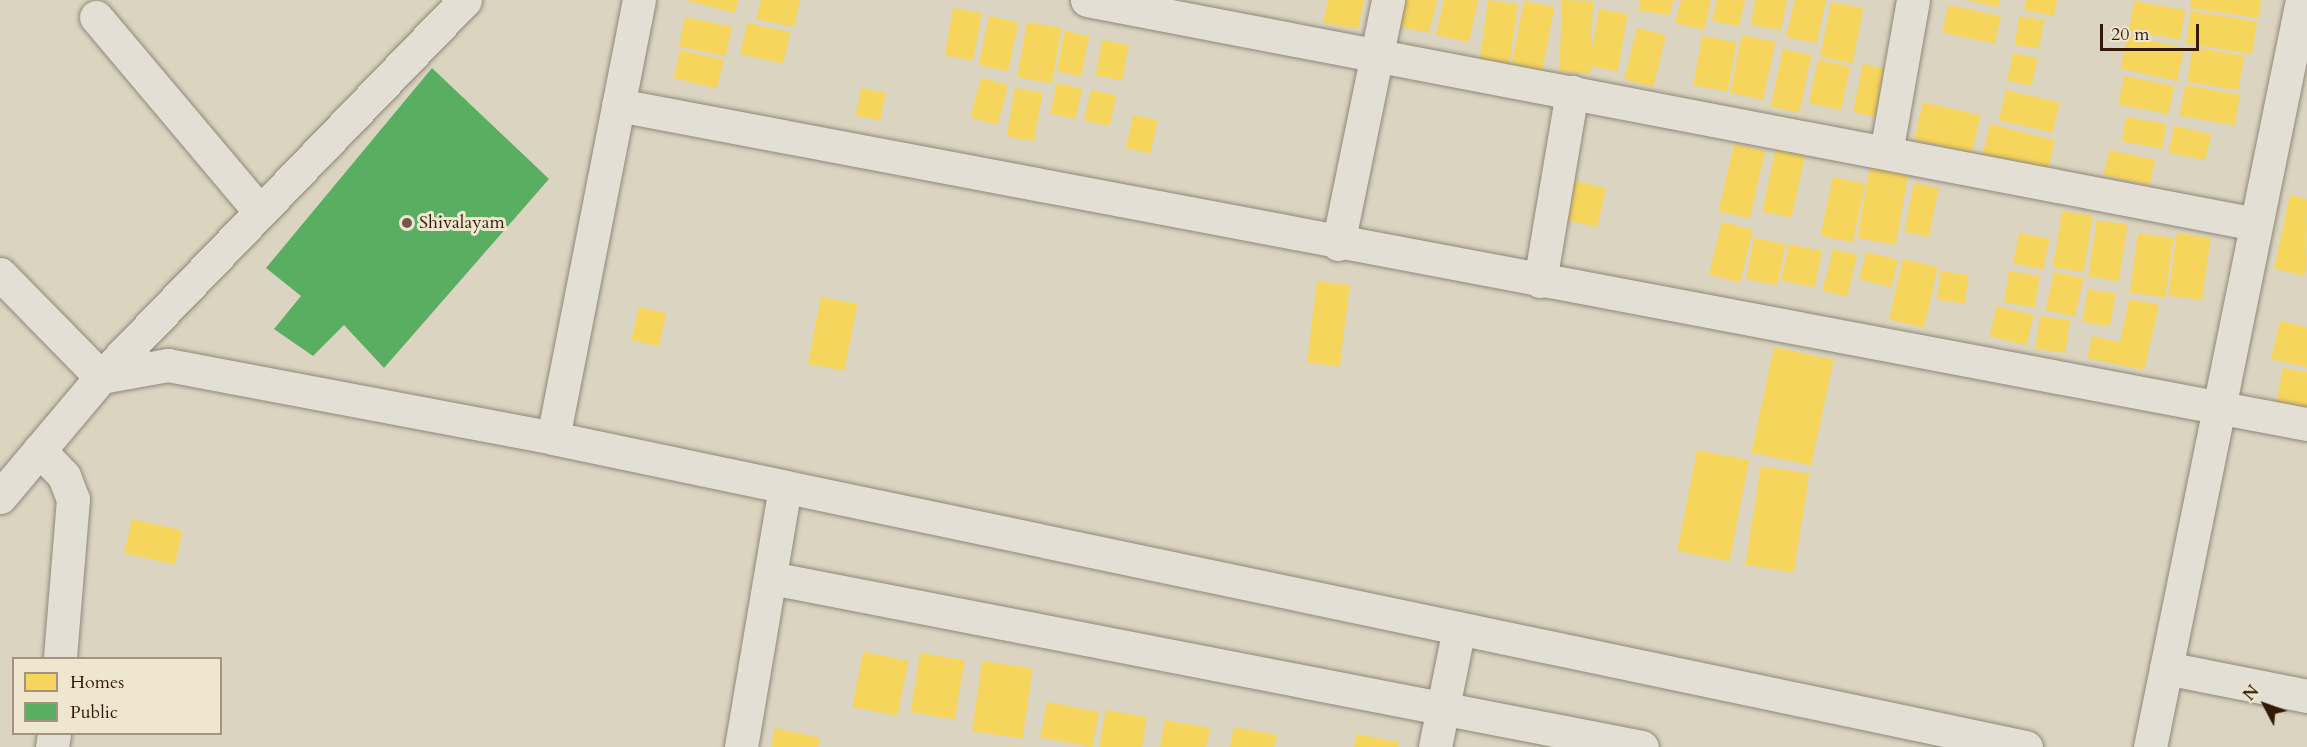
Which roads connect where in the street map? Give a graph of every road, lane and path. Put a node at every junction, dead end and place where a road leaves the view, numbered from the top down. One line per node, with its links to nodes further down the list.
1 (464, 0): 13 (street)
2 (639, 0): 11 (street)
3 (1087, 0): 9 (street)
4 (1388, 0): 9 (street)
5 (1913, 0): 12 (street)
6 (2302, 0): 8 (street)
7 (96, 17): 13 (street)
8 (2299, 54): 14 (street)
9 (1377, 55): 10 (street); 15 (street)
10 (1572, 92): 12 (street); 17 (street)
11 (618, 105): 15 (street); 21 (street)
12 (1886, 153): 14 (street)
13 (260, 212): 18 (street)
14 (2256, 224): 19 (street)
15 (1338, 244): 17 (street)
16 (0, 274): 18 (street)
17 (1540, 281): 19 (street)
18 (100, 377): 21 (street); 22 (street)
19 (2219, 407): 20 (street); 28 (street)
20 (2307, 424)
21 (553, 438): 23 (street)
22 (39, 450): 24 (street); 27 (street)
23 (785, 487): 25 (street); 26 (street)
24 (0, 497)
25 (771, 578): 30 (street); 31 (street)
26 (1459, 628): 30 (street); 34 (street)
27 (60, 657)
28 (2166, 668): 29 (street); 35 (street)
29 (2307, 696)
30 (1443, 710): 32 (street); 33 (street)
31 (741, 747)
32 (1435, 747)
33 (1642, 747)
34 (2026, 747)
35 (2150, 747)

